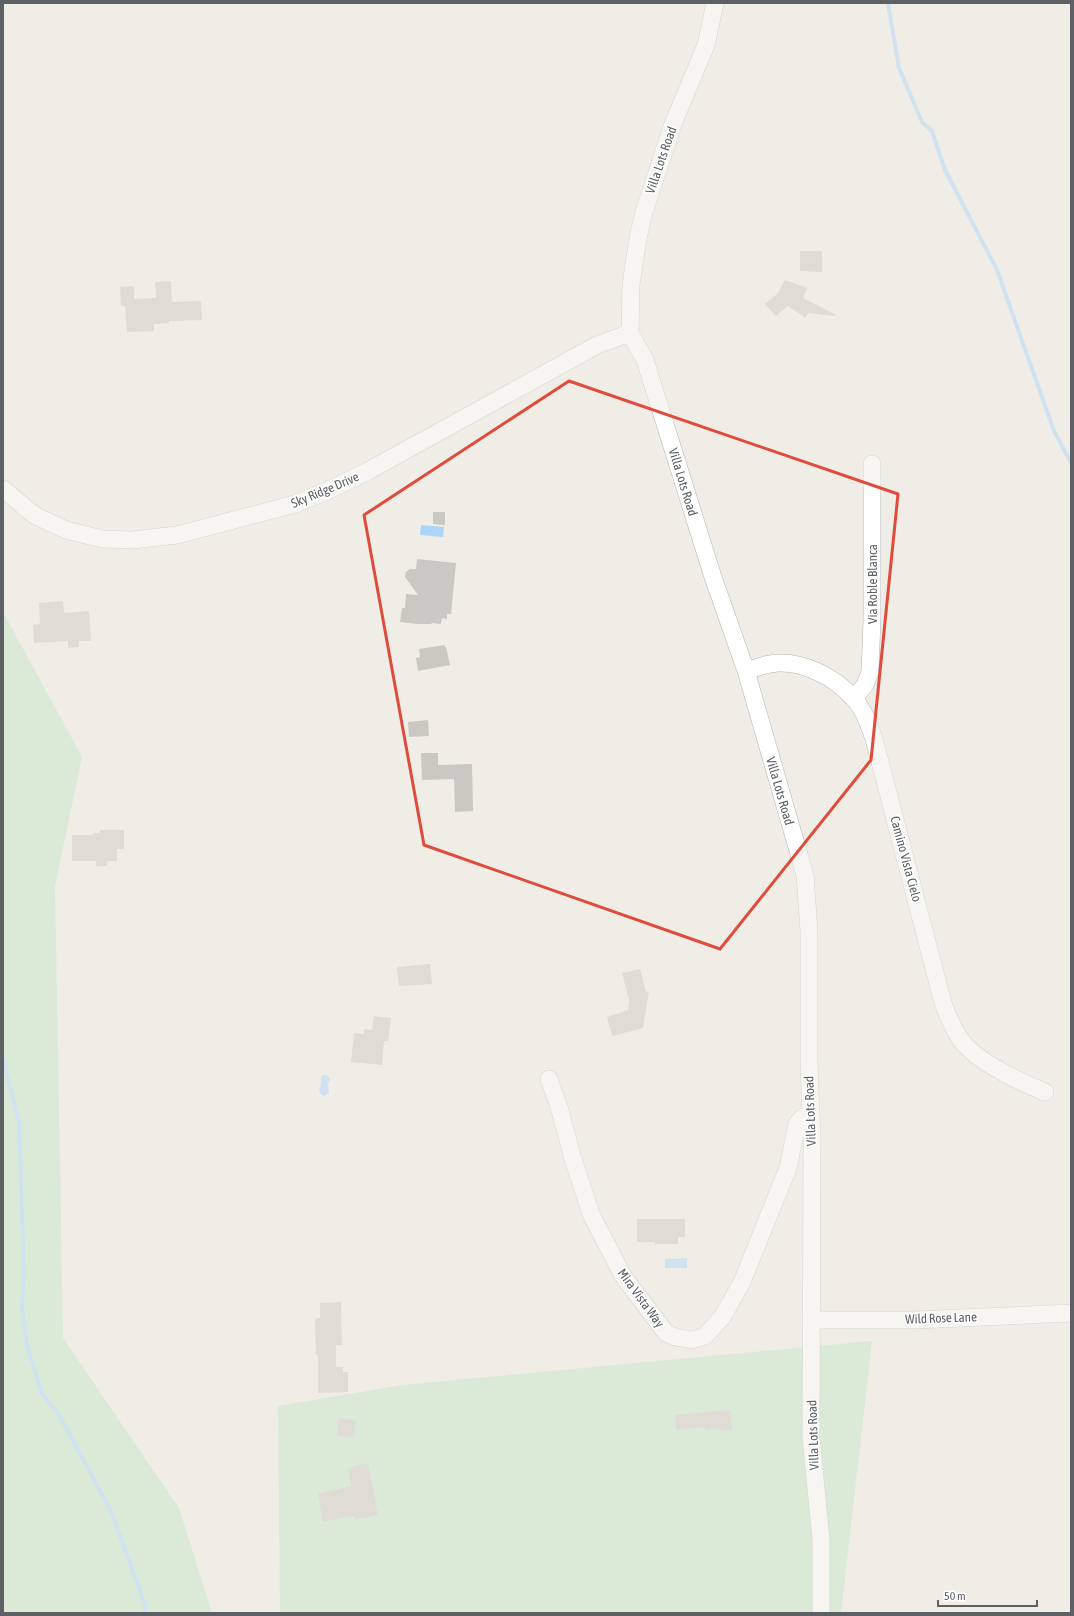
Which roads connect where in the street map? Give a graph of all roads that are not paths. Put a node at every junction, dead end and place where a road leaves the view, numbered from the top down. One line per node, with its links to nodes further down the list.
1 (715, 3): 2 (street, Villa Lots Road)
2 (630, 333): 4 (street, Sky Ridge Drive); 5 (street, Villa Lots Road)
3 (872, 464): 6 (street, Via Roble Blanca)
4 (3, 489)
5 (746, 671): 6 (street, Camino Vista Cielo); 9 (street, Villa Lots Road)
6 (854, 698): 8 (street, Camino Vista Cielo)
7 (549, 1079): 9 (street, Mira Vista Way)
8 (1045, 1092)
9 (810, 1114): 11 (street, Villa Lots Road)
10 (1071, 1313): 11 (street, Wild Rose Lane)
11 (811, 1320): 12 (street, Villa Lots Road)
12 (821, 1613)

